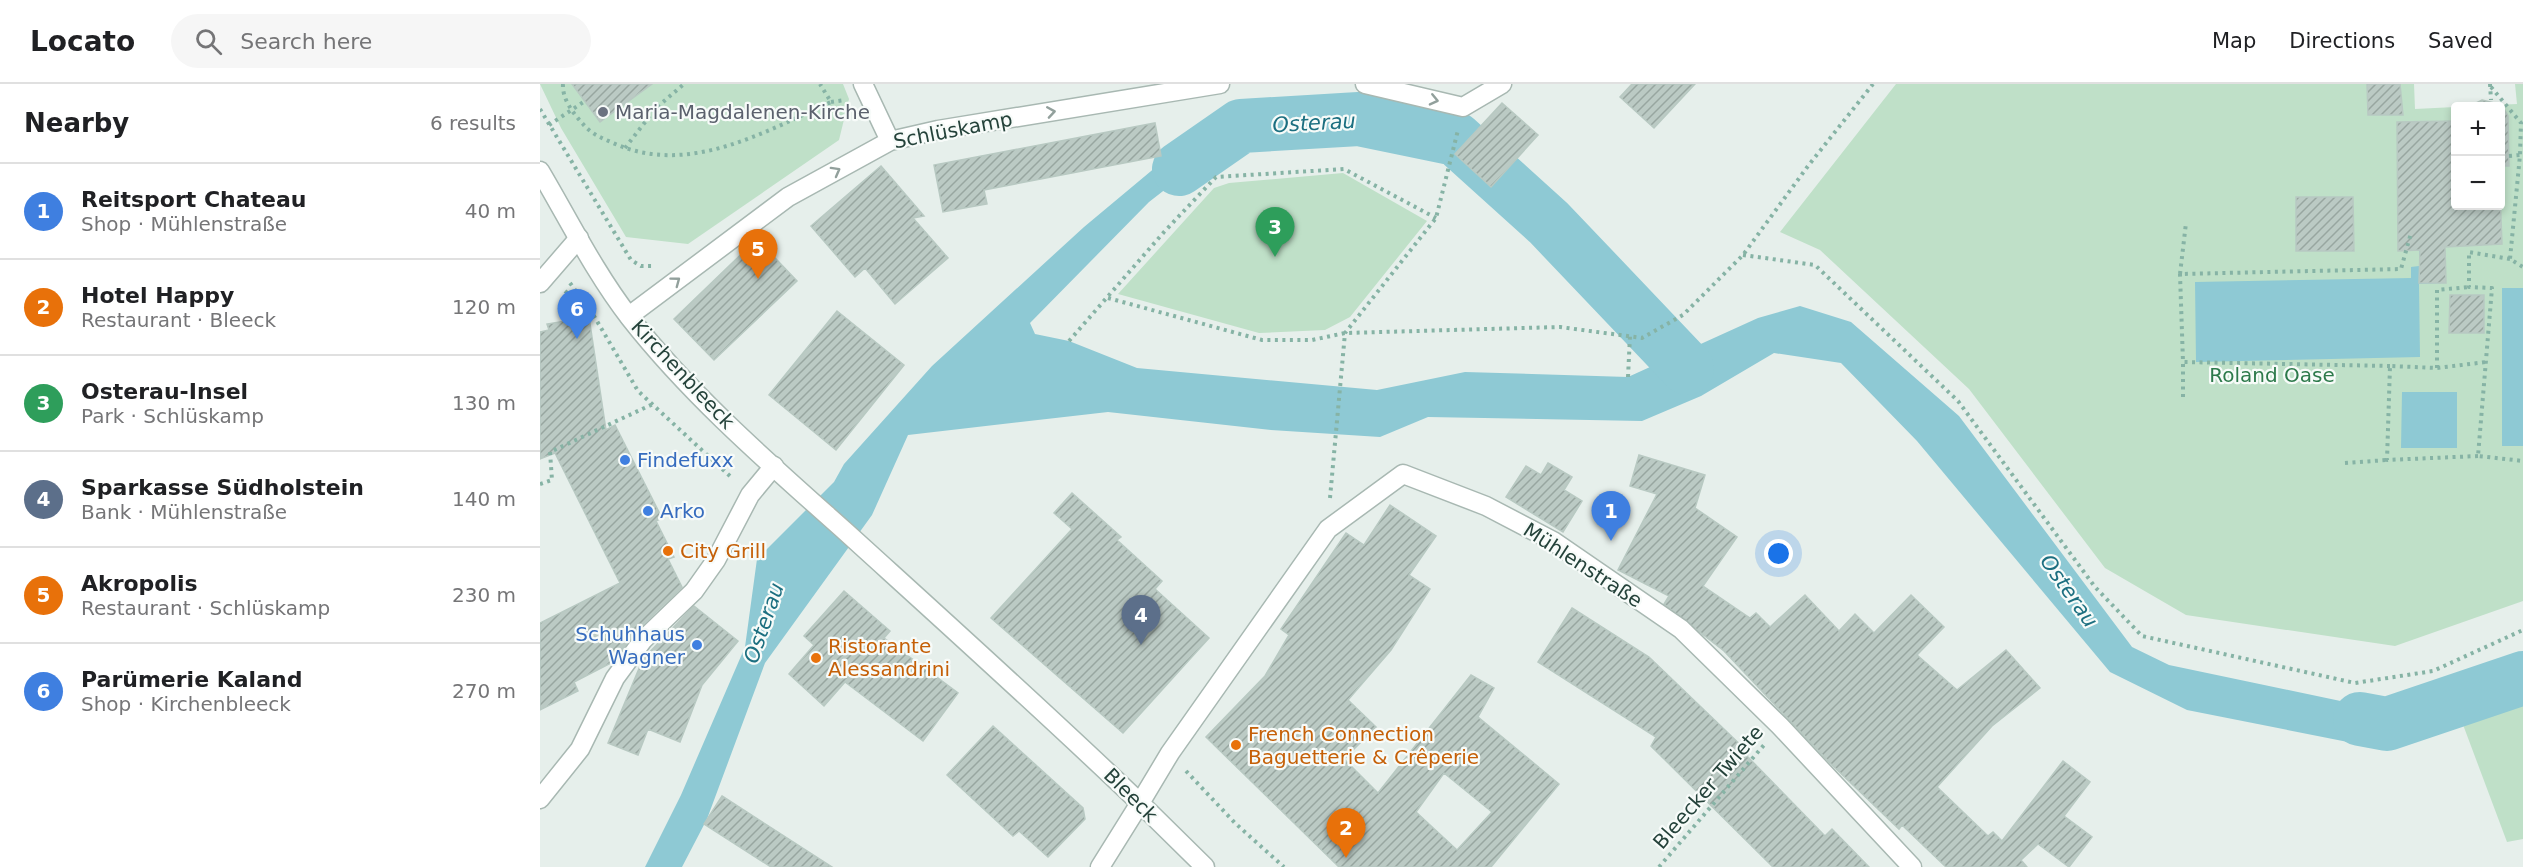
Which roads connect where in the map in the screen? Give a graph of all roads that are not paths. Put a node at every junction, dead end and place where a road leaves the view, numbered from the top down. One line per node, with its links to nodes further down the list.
1 (863, 84): 5 (street)
2 (1220, 84): 5 (street, Schlüskamp, one-way to 2)
3 (1365, 84): 4 (street, one-way to 4)
4 (1502, 84)
5 (890, 141): 9 (street, Schlüskamp, one-way to 5)
6 (540, 171): 7 (street, Kirchenbleeck)
7 (579, 238): 8 (street); 9 (street, Kirchenbleeck)
8 (543, 279)
9 (629, 316): 10 (street, Kirchenbleeck)
10 (774, 466): 11 (street, Kirchenbleeck); 12 (street)
11 (863, 549): 13 (street, Bleeck)
12 (540, 799)
13 (1140, 803): 14 (street, Mühlenstraße); 15 (street, Bleeck); 16 (street, Mühlenstraße)
14 (1100, 867)
15 (1205, 867)
16 (1912, 867)

